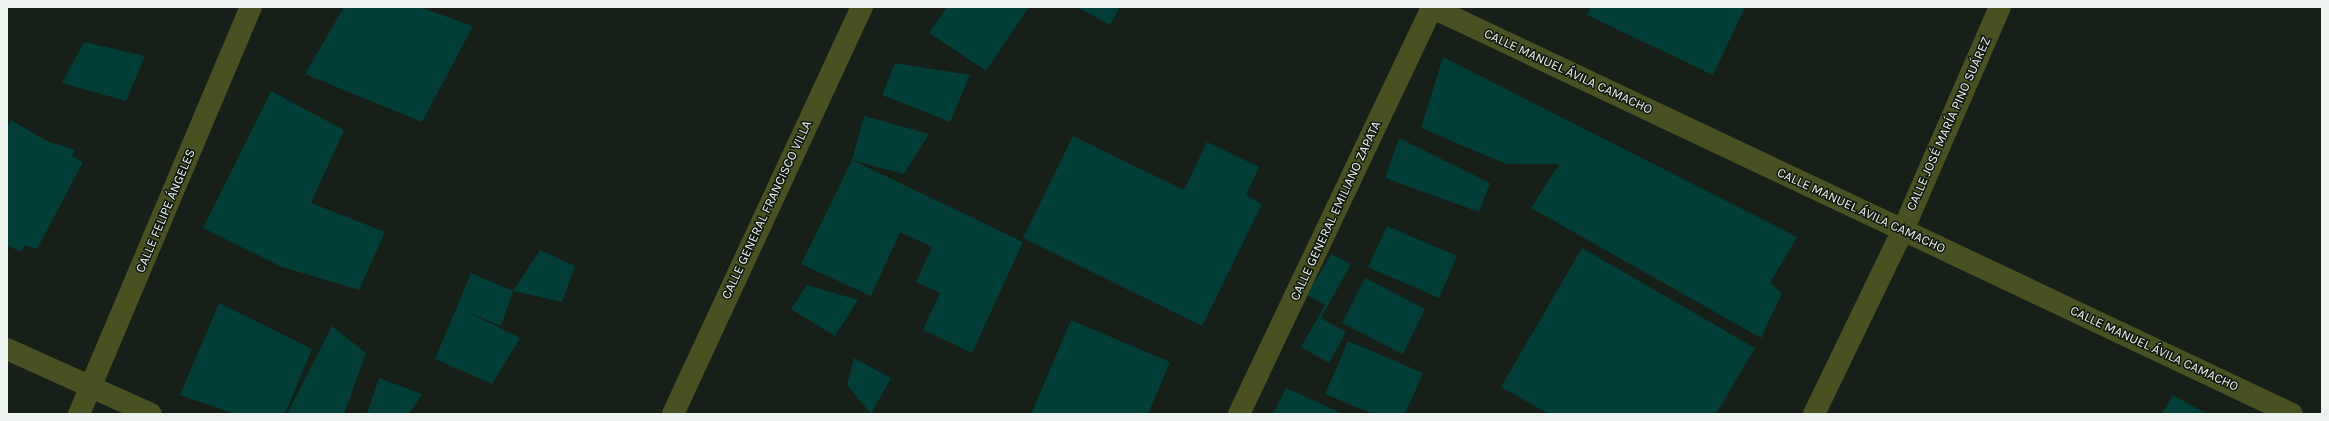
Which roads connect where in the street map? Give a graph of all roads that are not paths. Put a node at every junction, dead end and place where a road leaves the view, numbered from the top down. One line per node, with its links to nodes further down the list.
1 (251, 7): 7 (street, CALLE FELIPE ÁNGELES)
2 (862, 7): 10 (street, CALLE GENERAL FRANCISCO VILLA)
3 (1431, 7): 5 (street, CALLE MANUEL ÁVILA CAMACHO); 11 (street, CALLE GENERAL EMILIANO ZAPATA)
4 (2000, 7): 5 (street, CALLE JOSÉ MARÍA PINO SUÁREZ)
5 (1902, 230): 12 (street, CALLE JOSÉ MARÍA PINO SUÁREZ); 13 (street, CALLE MANUEL ÁVILA CAMACHO)
6 (7, 349): 7 (street)
7 (92, 388): 8 (street, CALLE FELIPE ÁNGELES); 9 (street)
8 (79, 414)
9 (151, 414)
10 (673, 414)
11 (1239, 414)
12 (1814, 414)
13 (2292, 414)

